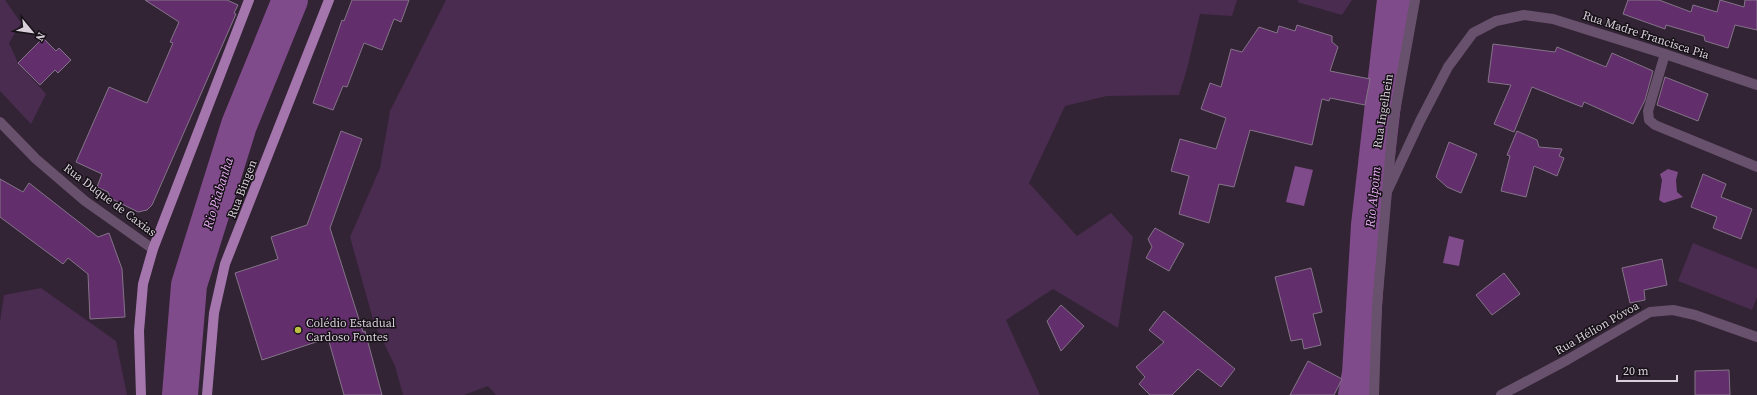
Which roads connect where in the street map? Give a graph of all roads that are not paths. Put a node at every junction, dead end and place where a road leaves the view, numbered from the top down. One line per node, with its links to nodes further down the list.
1 (249, 0): 9 (main road)
2 (329, 0): 12 (main road, Rua Bingen)
3 (1415, 0): 8 (street, Rua Ingelhein)
4 (1665, 54): 5 (street, Rua Madre Francisca Pia); 7 (street); 8 (street, Rua Madre Francisca Pia)
5 (1757, 85)
6 (0, 122): 9 (street, Rua Duque de Caxias)
7 (1757, 167)
8 (1386, 194): 13 (street, Rua Ingelhein)
9 (153, 249): 11 (main road)
10 (1757, 338): 14 (street, Rua Hélion Póvoa)
11 (141, 395)
12 (207, 395)
13 (1374, 395)
14 (1501, 395)

